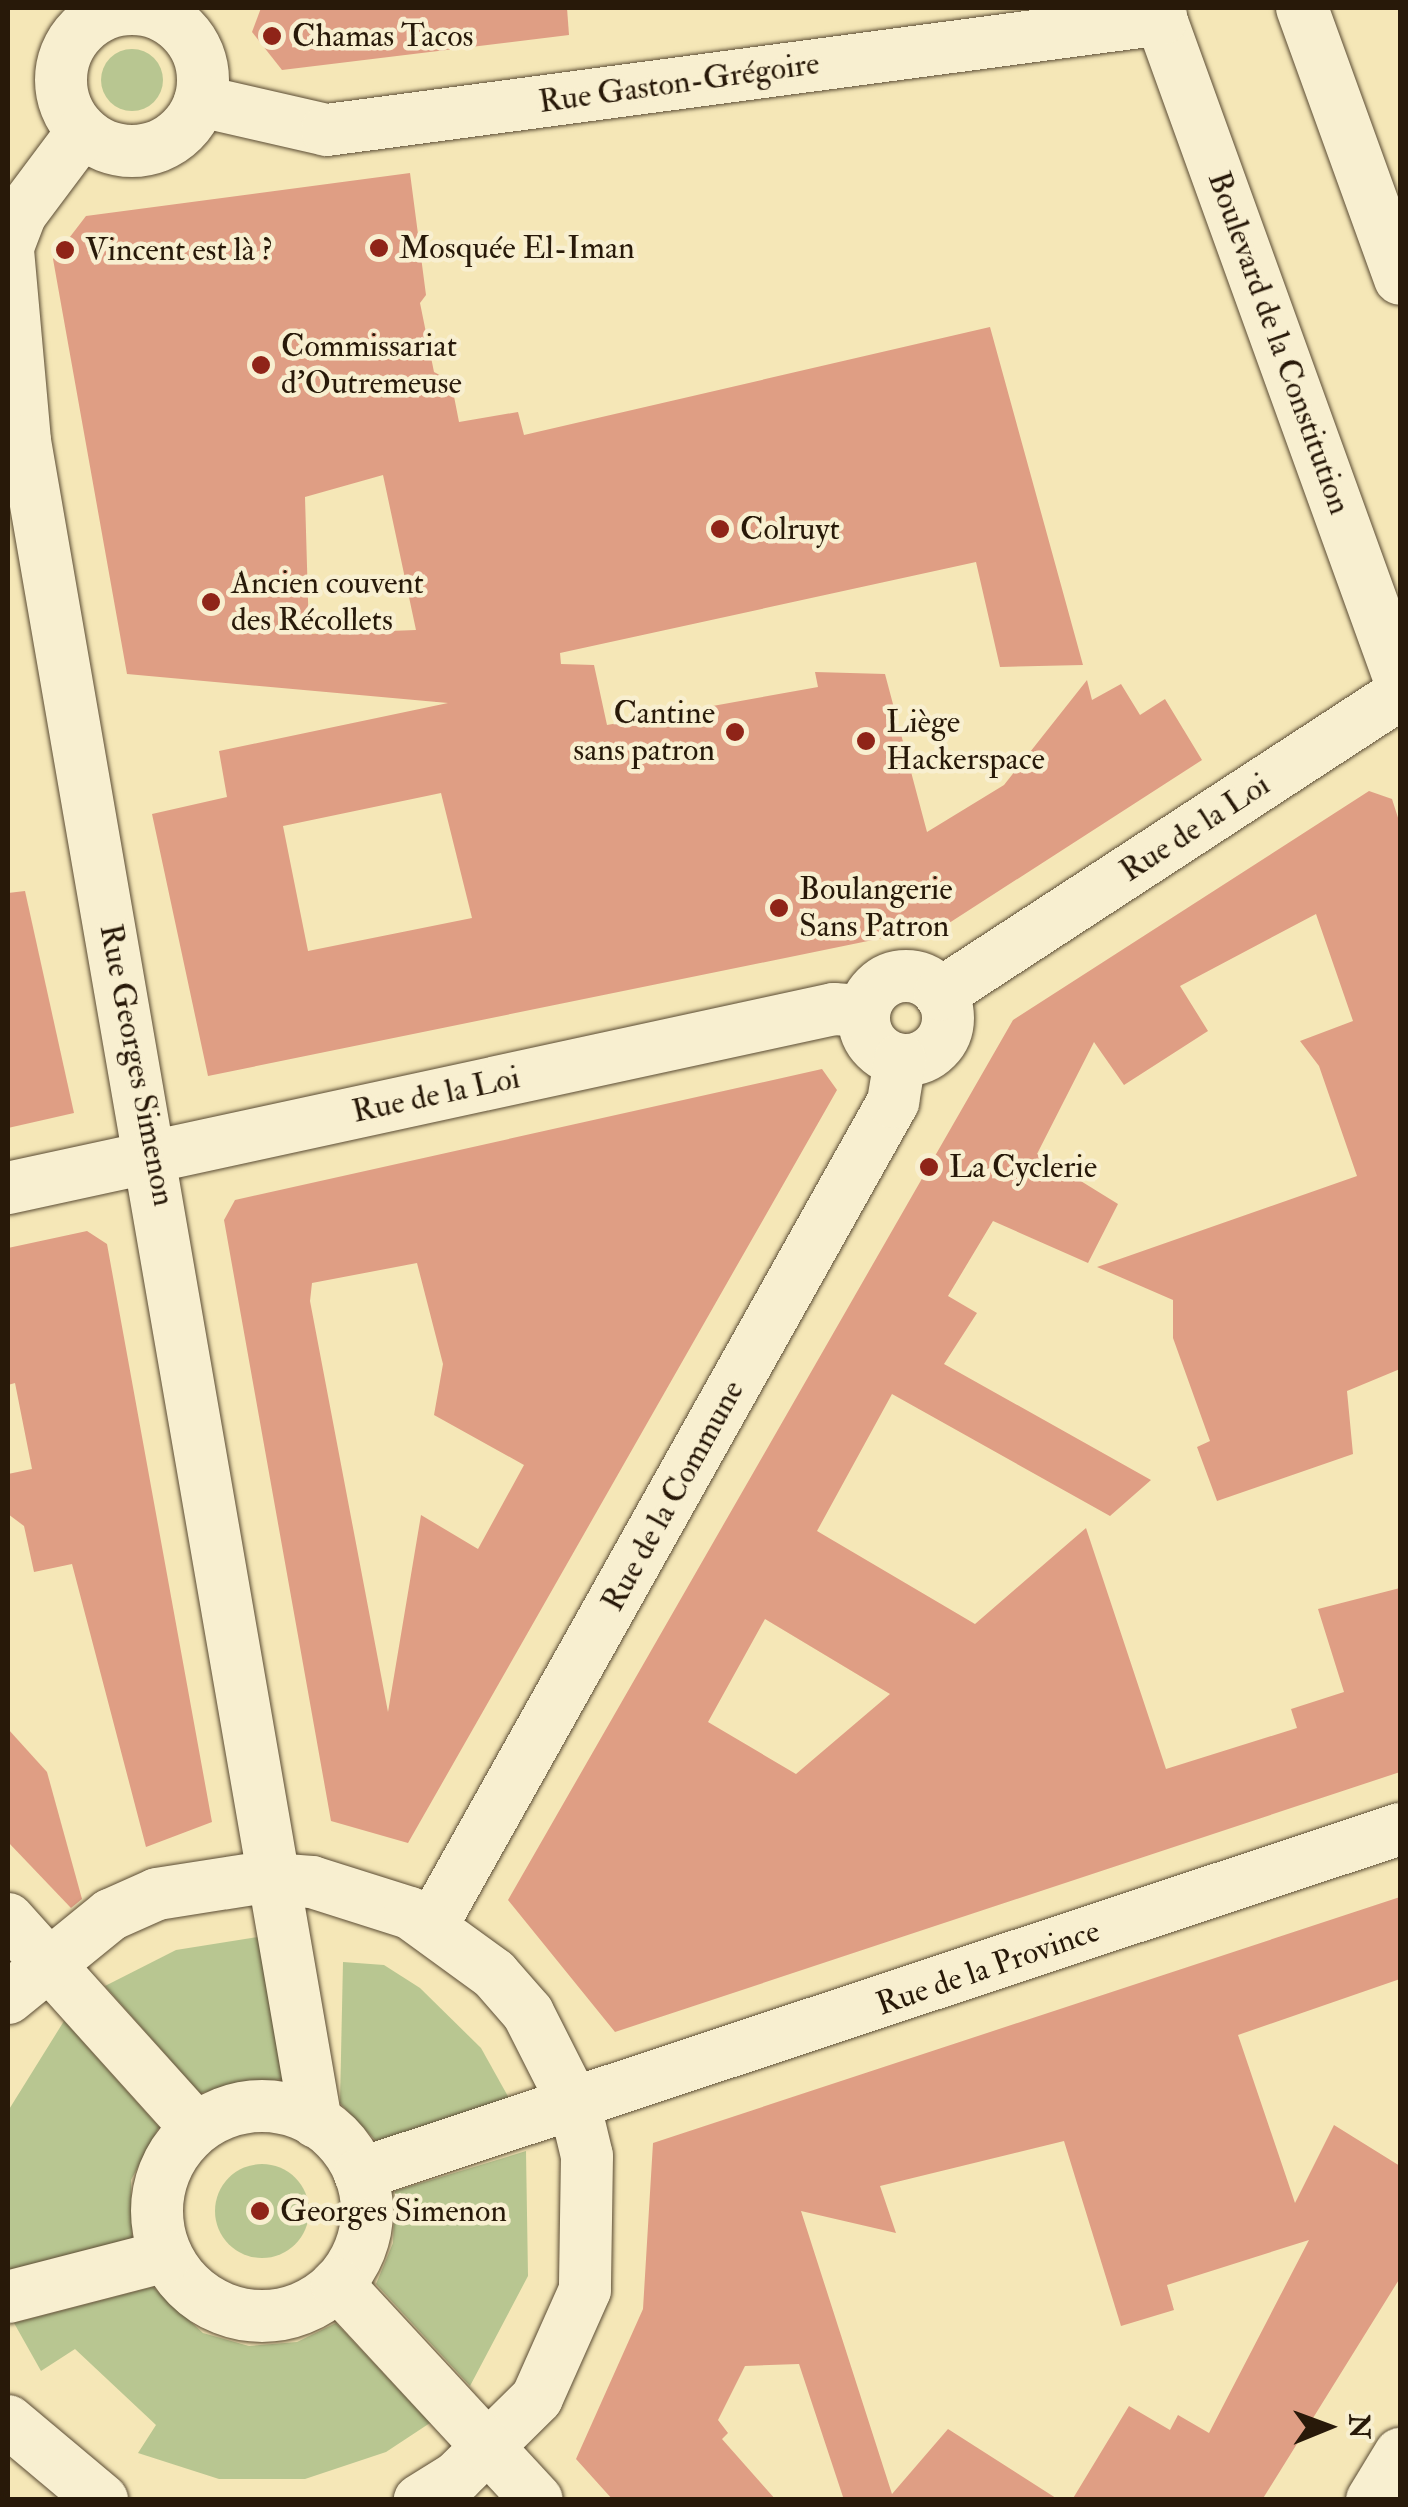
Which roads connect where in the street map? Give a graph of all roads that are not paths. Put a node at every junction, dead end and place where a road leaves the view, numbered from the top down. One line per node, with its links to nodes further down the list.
1 (1302, 8): 8 (street)
2 (167, 12): 4 (street); 5 (street)
3 (1159, 13): 5 (street, Rue Gaston-Grégoire); 9 (street, Boulevard de la Constitution)
4 (60, 22): 6 (street)
5 (200, 101): 6 (street)
6 (82, 132): 7 (street, Rue Georges Simenon)
7 (8, 248): 14 (street, Rue Georges Simenon)
8 (1400, 279)
9 (1400, 680)
10 (1400, 694): 11 (street, Rue de la Loi)
11 (940, 994): 12 (street); 13 (street)
12 (864, 1010): 13 (street); 14 (street, Rue de la Loi)
13 (900, 1060): 19 (street, Rue de la Commune)
14 (155, 1155): 15 (street, Rue de la Loi); 17 (street, Rue Georges Simenon)
15 (8, 1188)
16 (1400, 1830): 22 (street, Rue de la Province)
17 (275, 1879): 19 (street); 20 (street); 23 (street, Rue Georges Simenon)
18 (8, 1920): 20 (street)
19 (432, 1927): 22 (street)
20 (45, 1960): 21 (street); 24 (street)
21 (8, 1998)
22 (575, 2106): 25 (street, Rue de la Province); 30 (street)
23 (316, 2122): 24 (street); 25 (street)
24 (196, 2128): 26 (street)
25 (360, 2174): 27 (street)
26 (166, 2256): 27 (street); 28 (street)
27 (337, 2284): 30 (street)
28 (8, 2298)
29 (8, 2421): 32 (street)
30 (490, 2448): 33 (street); 34 (street)
31 (1400, 2454): 35 (street)
32 (102, 2500)
33 (420, 2500)
34 (537, 2500)
35 (1372, 2500)

